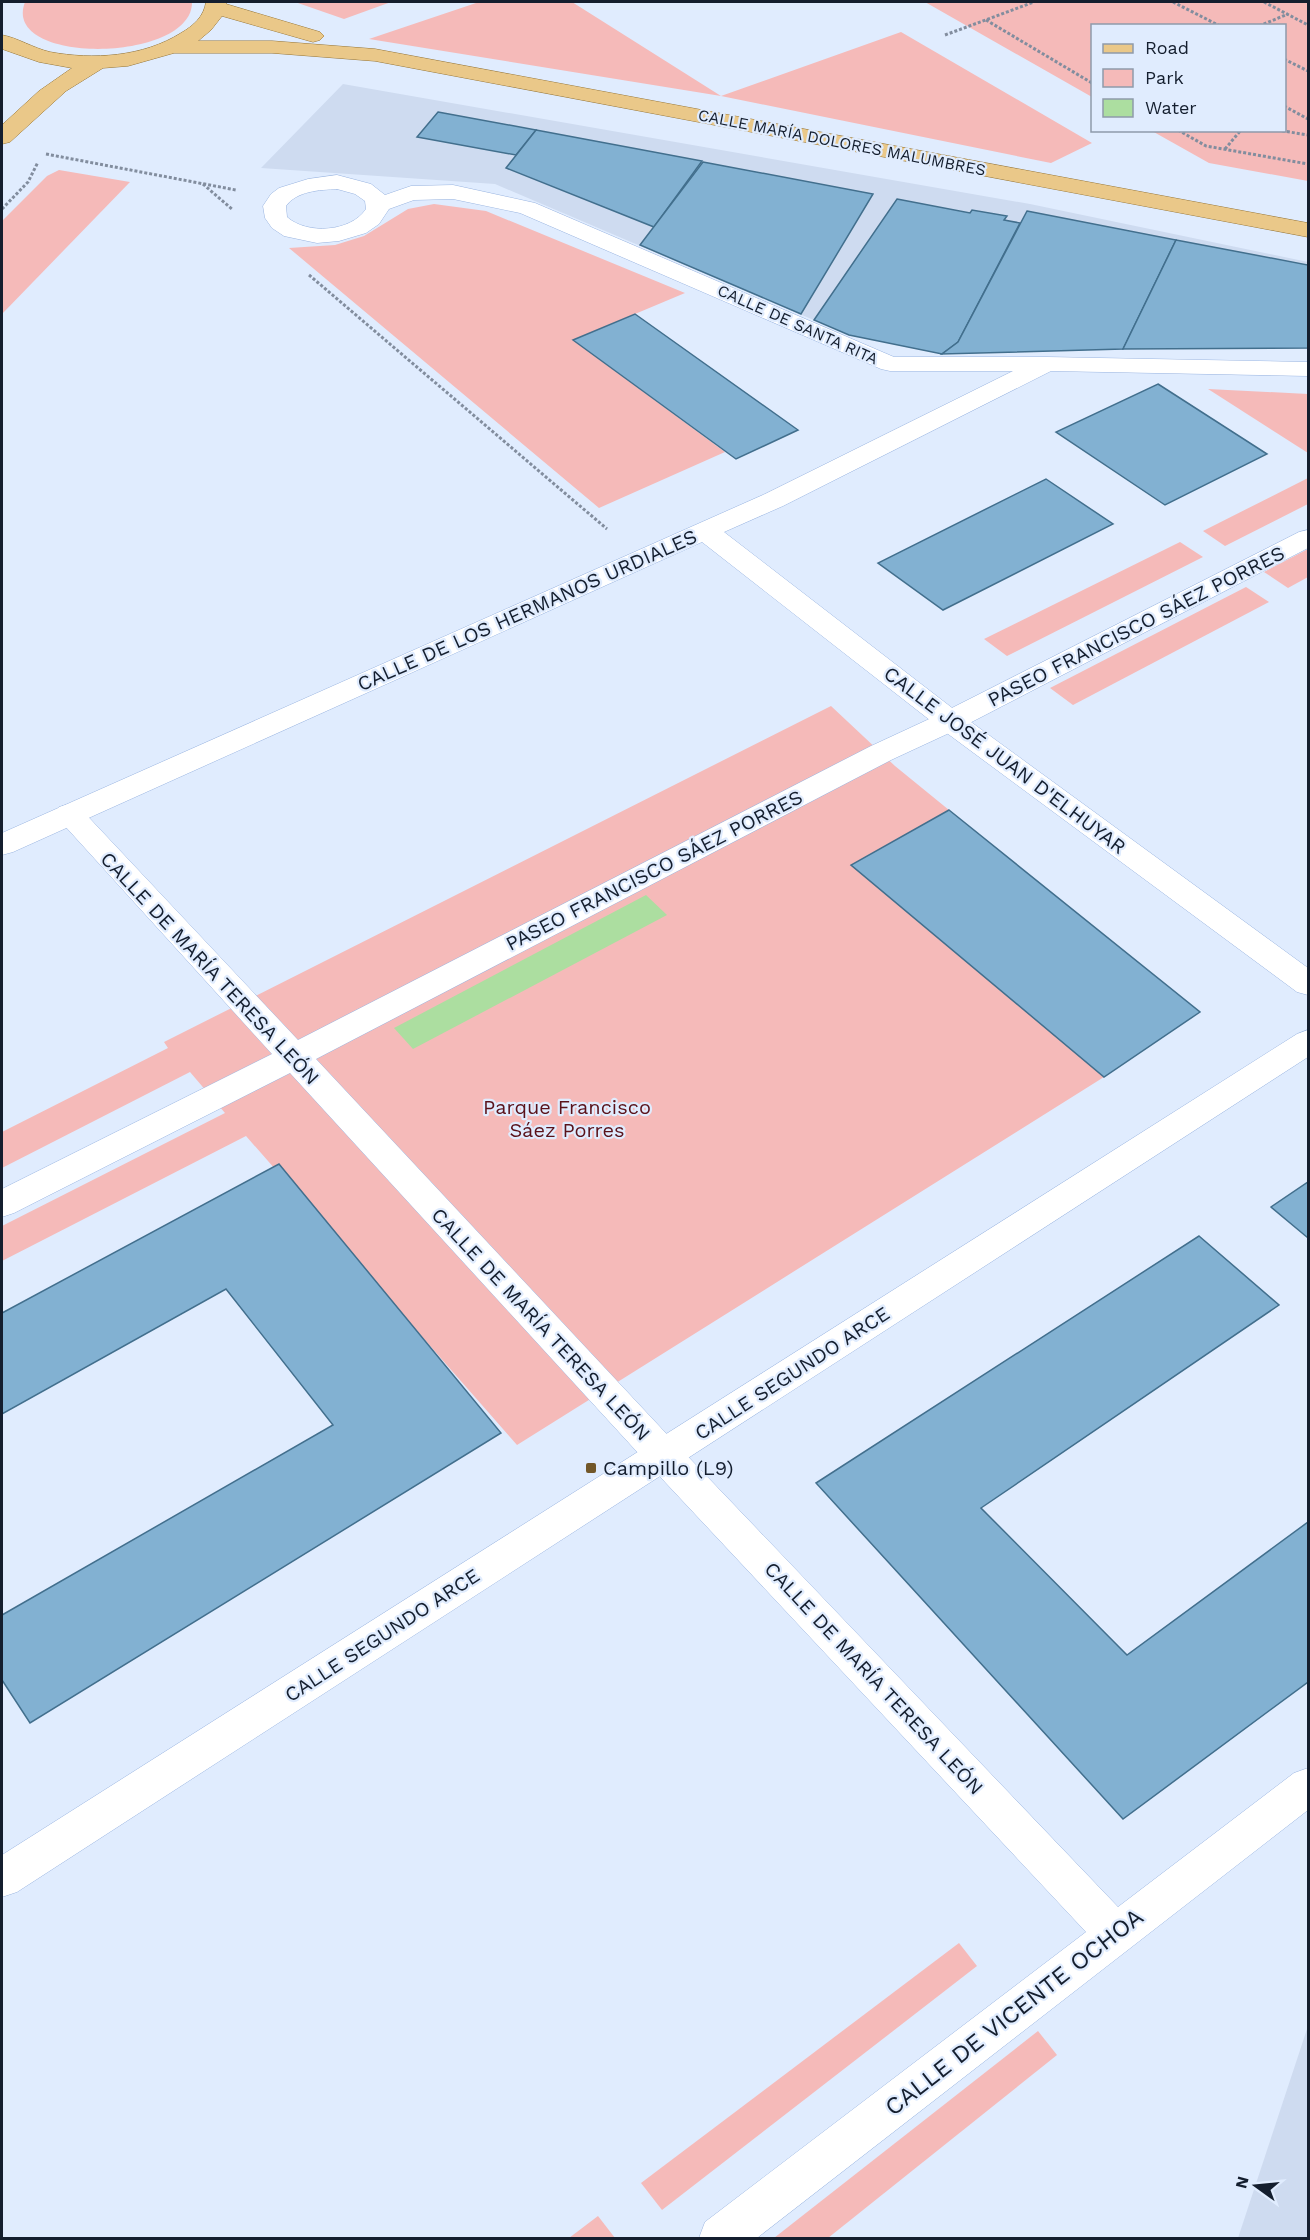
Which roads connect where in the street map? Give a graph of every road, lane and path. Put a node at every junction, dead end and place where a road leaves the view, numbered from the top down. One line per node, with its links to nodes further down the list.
1 (1034, 2): 6 (path)
2 (1173, 2): 7 (path)
3 (1264, 2): 5 (path)
4 (216, 5): 12 (main road); 14 (main road, CALLE MARÍA DOLORES MALUMBRES)
5 (1288, 14): 8 (path); 9 (path)
6 (986, 20): 10 (path); 19 (path)
7 (1216, 24)
8 (1264, 24)
9 (1308, 25)
10 (945, 35)
11 (2, 41): 17 (main road)
12 (170, 47): 14 (main road, CALLE MARÍA DOLORES MALUMBRES); 17 (main road)
13 (2, 49): 16 (main road)
14 (375, 55): 34 (main road, CALLE MARÍA DOLORES MALUMBRES)
15 (1286, 60): 18 (path)
16 (2, 62)
17 (100, 62): 26 (main road)
18 (1308, 71)
19 (1091, 82)
20 (1286, 107): 21 (path)
21 (1308, 119)
22 (1182, 132): 27 (path)
23 (1239, 132): 27 (path)
24 (1286, 132): 25 (path)
25 (1308, 135)
26 (2, 137)
27 (1224, 149): 29 (path)
28 (43, 153): 30 (path)
29 (1308, 164)
30 (203, 184): 31 (path); 33 (path)
31 (280, 199): 32 (street); 32 (street)
32 (378, 205): 36 (street, CALLE DE SANTA RITA)
33 (237, 213)
34 (1308, 230)
35 (307, 273): 40 (path)
36 (1047, 364): 37 (street, CALLE DE SANTA RITA); 38 (street, CALLE DE LOS HERMANOS URDIALES)
37 (1308, 369)
38 (705, 531): 40 (street, CALLE DE LOS HERMANOS URDIALES); 41 (street, CALLE JOSÉ JUAN D'ELHUYAR)
39 (1308, 538): 41 (street, PASEO FRANCISCO SÁEZ PORRES)
40 (642, 559): 42 (street, CALLE DE LOS HERMANOS URDIALES)
41 (950, 721): 44 (street, CALLE JOSÉ JUAN D'ELHUYAR); 46 (street, PASEO FRANCISCO SÁEZ PORRES)
42 (69, 814): 43 (street, CALLE DE LOS HERMANOS URDIALES); 46 (street, CALLE DE MARÍA TERESA LEÓN)
43 (2, 845)
44 (1308, 984)
45 (1308, 1042): 48 (street, CALLE SEGUNDO ARCE)
46 (292, 1057): 47 (street, PASEO FRANCISCO SÁEZ PORRES); 48 (street, CALLE DE MARÍA TERESA LEÓN)
47 (2, 1204)
48 (663, 1455): 50 (street, CALLE SEGUNDO ARCE); 51 (street, CALLE DE MARÍA TERESA LEÓN)
49 (1308, 1786): 51 (street, CALLE DE VICENTE OCHOA)
50 (2, 1878)
51 (1116, 1934): 52 (street, CALLE DE VICENTE OCHOA)
52 (721, 2238)

